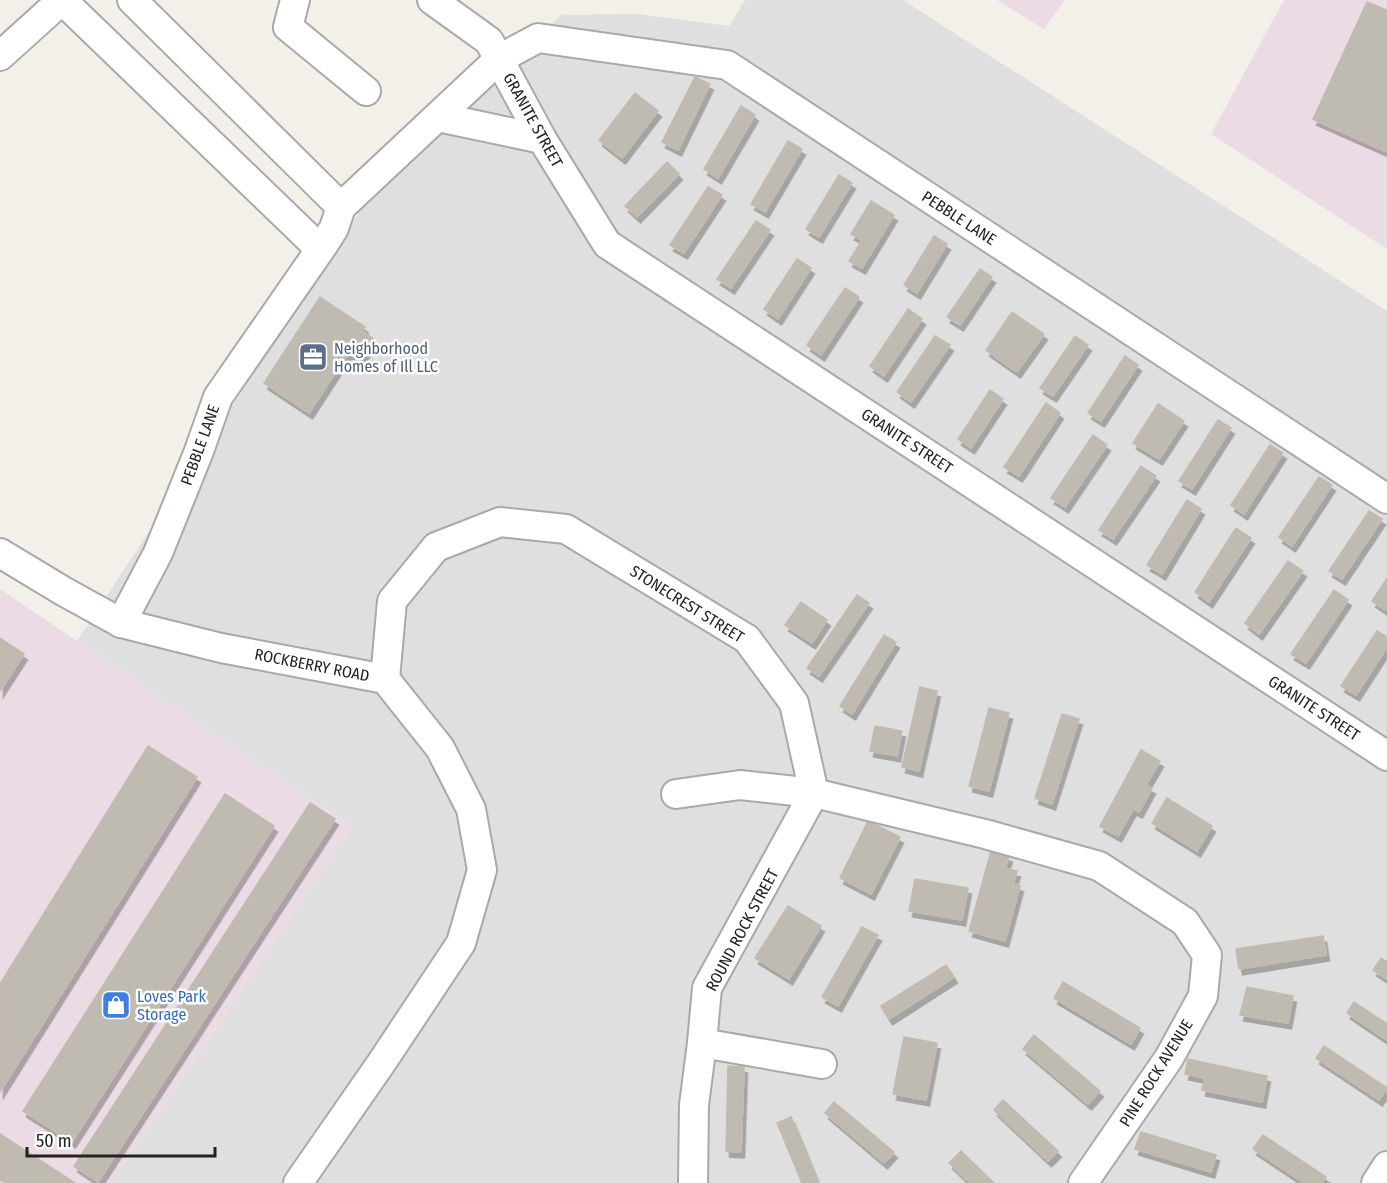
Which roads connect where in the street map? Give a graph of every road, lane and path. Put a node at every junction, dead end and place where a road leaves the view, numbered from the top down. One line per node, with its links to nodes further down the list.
1 (62, 0): 5 (street); 11 (street)
2 (132, 0): 10 (street)
3 (295, 0): 7 (street)
4 (432, 0): 6 (street)
5 (0, 56)
6 (499, 59): 8 (street, PEBBLE LANE); 9 (street, GRANITE STREET); 12 (street, PEBBLE LANE)
7 (366, 91)
8 (438, 117): 9 (street); 10 (street, PEBBLE LANE)
9 (542, 139): 16 (street, GRANITE STREET)
10 (341, 207): 11 (street, PEBBLE LANE)
11 (321, 249): 14 (street, PEBBLE LANE)
12 (1387, 499)
13 (0, 553): 14 (street, ROCKBERRY ROAD)
14 (121, 622): 15 (street, ROCKBERRY ROAD)
15 (385, 679): 18 (street, STONECREST STREET); 22 (street, ROCKBERRY ROAD)
16 (1387, 756)
17 (676, 794): 18 (street)
18 (814, 794): 19 (street, ROUND ROCK STREET); 24 (street, PINE ROCK AVENUE)
19 (702, 1043): 20 (street); 23 (street, ROUND ROCK STREET)
20 (822, 1064)
21 (1387, 1166): 25 (street)
22 (298, 1183)
23 (693, 1183)
24 (1083, 1183)
25 (1376, 1183)

